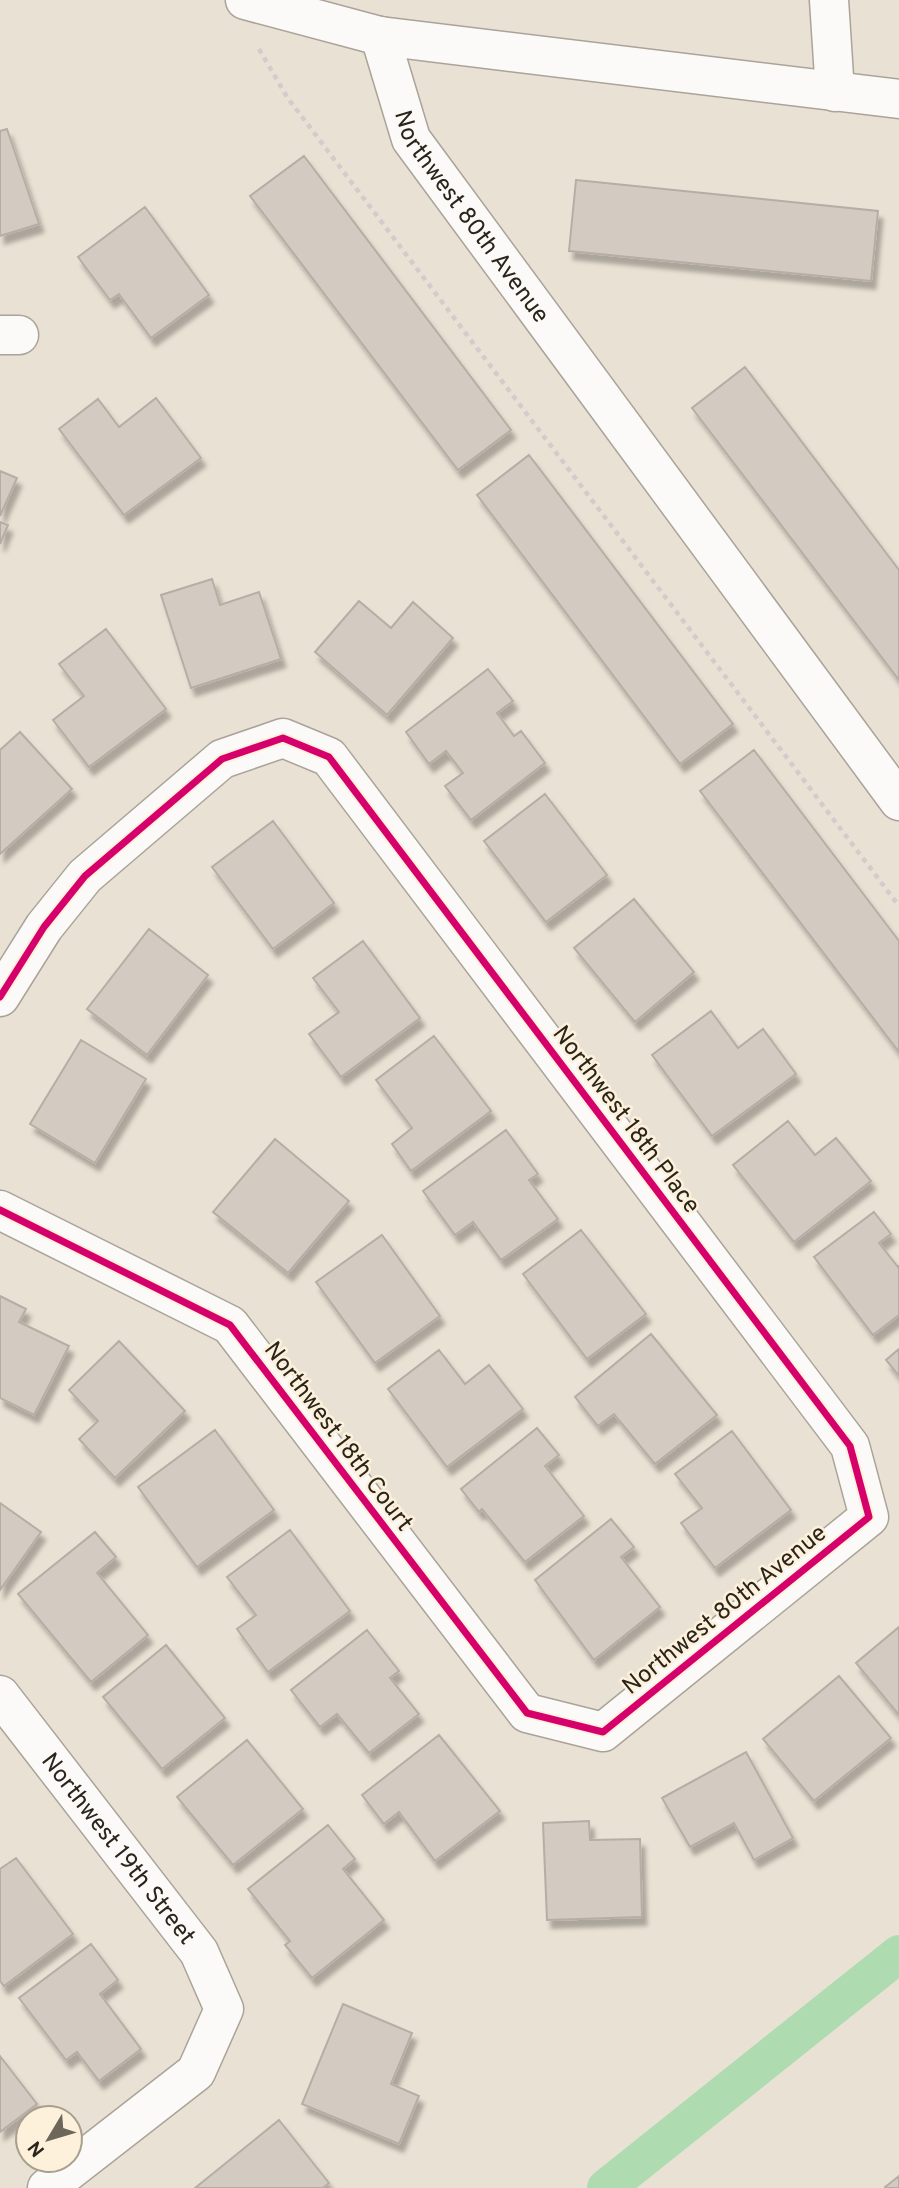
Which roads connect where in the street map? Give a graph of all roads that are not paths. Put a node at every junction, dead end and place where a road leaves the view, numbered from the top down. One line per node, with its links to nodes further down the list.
1 (244, 0): 3 (street)
2 (829, 0): 4 (street)
3 (380, 36): 4 (street); 6 (street, Northwest 80th Avenue)
4 (835, 92): 5 (street)
5 (899, 99)
6 (899, 801)
7 (0, 997): 9 (street, Northwest 18th Place)
8 (0, 1210): 11 (street, Northwest 18th Court)
9 (869, 1517): 11 (street, Northwest 80th Avenue)
10 (0, 1695): 12 (street, Northwest 19th Street)
11 (603, 1732)
12 (47, 2188)

